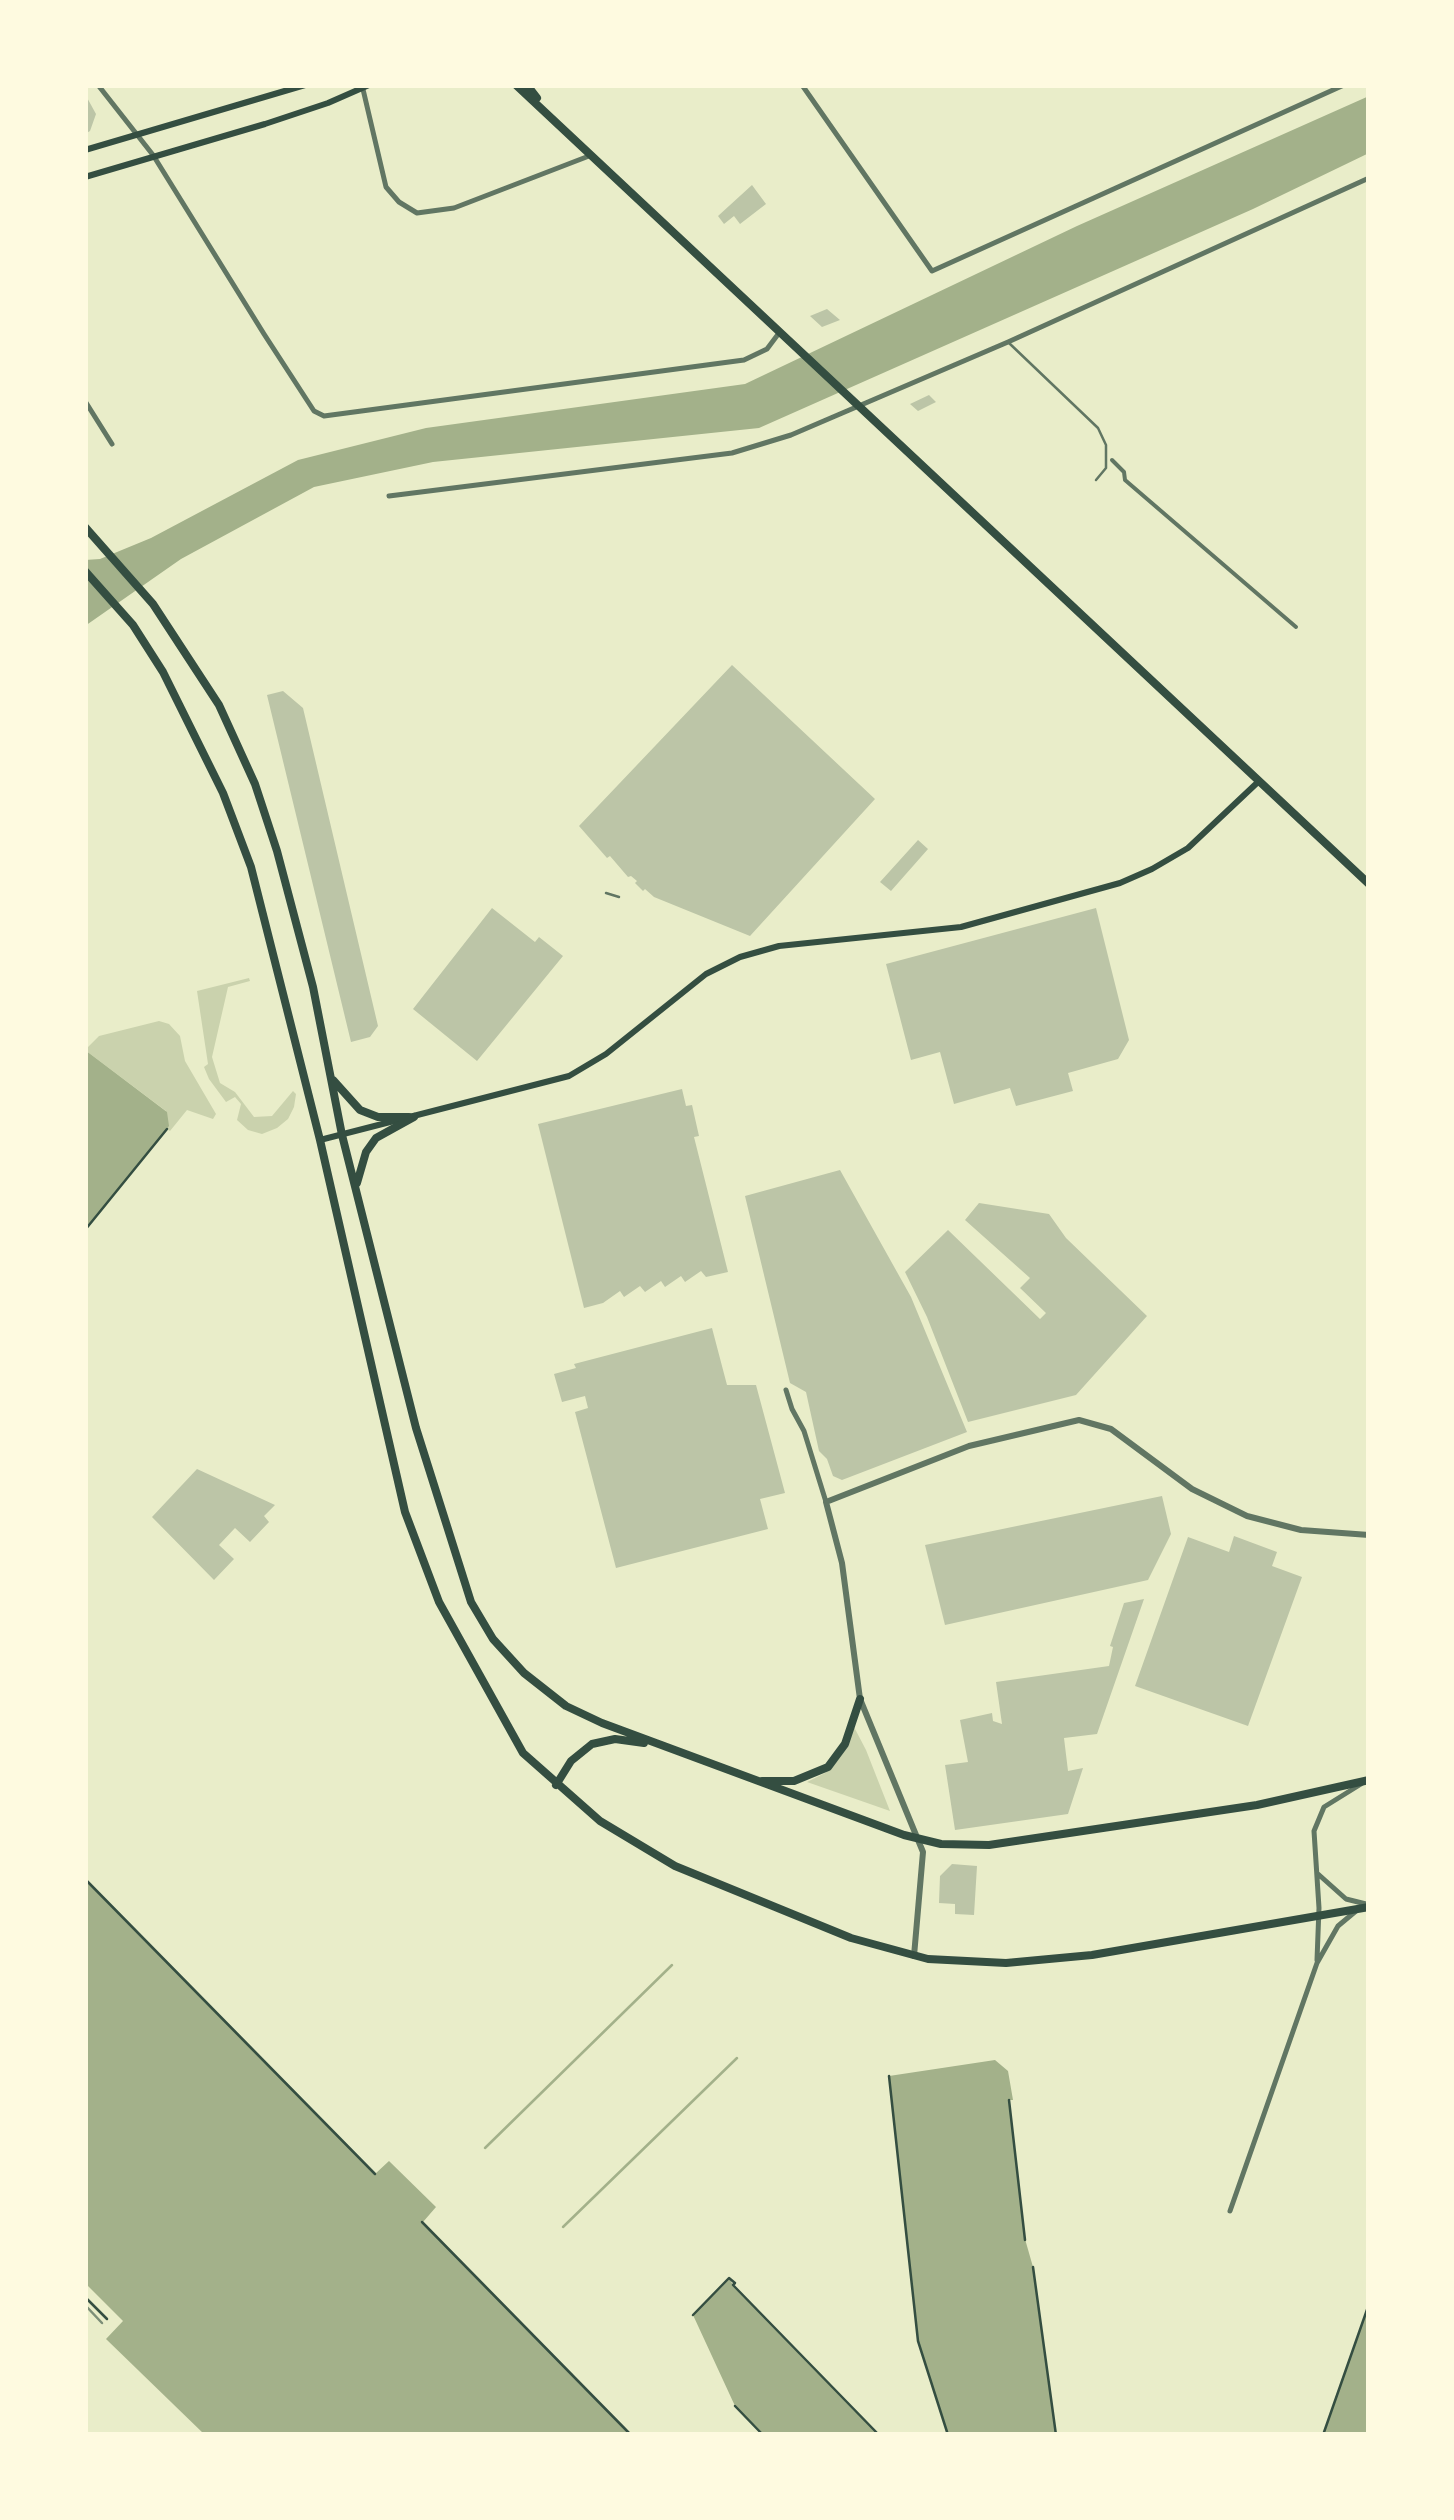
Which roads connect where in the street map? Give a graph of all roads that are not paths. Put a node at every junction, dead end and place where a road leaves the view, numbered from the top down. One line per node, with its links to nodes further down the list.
1 (98, 85): 9 (street)
2 (305, 85): 9 (main road)
3 (516, 85): 8 (main road)
4 (528, 85): 8 (main road)
5 (802, 85): 6 (street)
6 (1344, 85)
7 (365, 86): 11 (main road); 12 (street)
8 (546, 110): 12 (main road)
9 (140, 135): 10 (main road); 11 (street)
10 (85, 150)
11 (153, 154): 13 (main road); 15 (street)
12 (592, 155): 15 (main road)
13 (85, 177)
14 (1369, 178): 16 (street)
15 (781, 330): 18 (main road)
16 (1008, 342): 18 (street); 21 (lane)
17 (85, 401): 19 (street)
18 (860, 405): 22 (street); 26 (main road)
19 (112, 444)
20 (1112, 460): 25 (street)
21 (1096, 480)
22 (388, 496)
23 (85, 527): 30 (main road)
24 (85, 571): 33 (main road)
25 (1296, 627)
26 (1258, 782): 27 (main road); 31 (main road)
27 (1369, 884)
28 (606, 893): 29 (lane)
29 (619, 897)
30 (333, 1080): 31 (main road); 32 (main road)
31 (414, 1117): 32 (main road); 34 (main road)
32 (342, 1135): 33 (main road); 34 (main road)
33 (320, 1140): 42 (main road)
34 (355, 1187): 39 (main road)
35 (786, 1390): 36 (street)
36 (826, 1502): 37 (street); 38 (street)
37 (1369, 1535)
38 (860, 1699): 40 (main road); 43 (street)
39 (659, 1744): 40 (main road); 42 (main road)
40 (754, 1781): 43 (main road)
41 (1367, 1781): 43 (main road); 44 (street)
42 (556, 1785): 47 (main road)
43 (919, 1840): 47 (street)
44 (1316, 1872): 45 (street); 46 (street)
45 (1366, 1907): 46 (main road); 48 (street)
46 (1318, 1918): 47 (main road); 48 (street)
47 (914, 1956)
48 (1317, 1962): 49 (street)
49 (1230, 2210)

